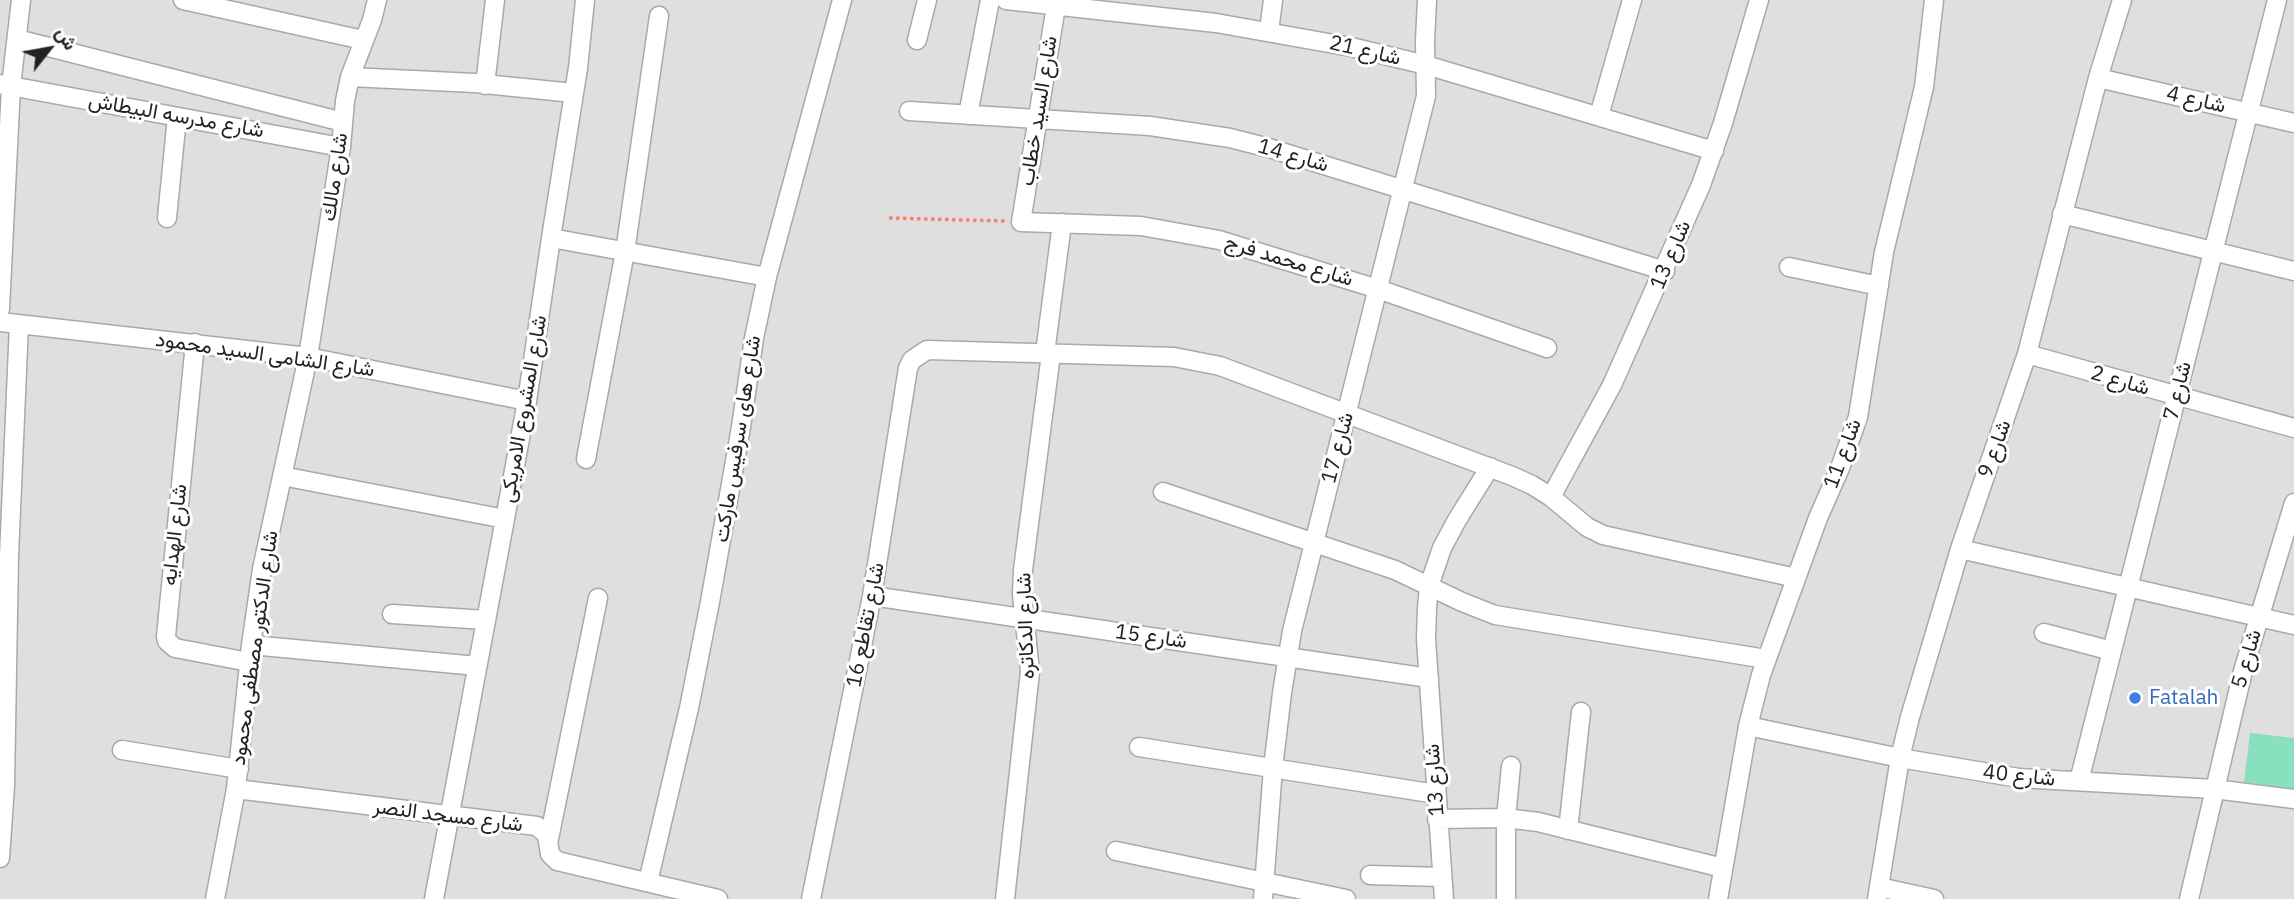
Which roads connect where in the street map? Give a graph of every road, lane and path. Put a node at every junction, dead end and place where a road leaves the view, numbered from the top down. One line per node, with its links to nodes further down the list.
1 (21, 0): 20 (street)
2 (183, 0): 21 (street)
3 (377, 0): 21 (street, شارع مالك)
4 (495, 0): 27 (street)
5 (585, 0): 28 (street, شارع المشروع الامريكى)
6 (842, 0): 51 (street, شارع هاى سرفيس ماركت)
7 (927, 0): 22 (street)
8 (989, 0): 31 (street)
9 (1006, 0): 17 (street, شارع 21)
10 (1273, 0): 19 (street)
11 (1427, 0): 23 (street, شارع 17)
12 (1632, 0): 32 (street)
13 (1759, 0): 38 (street, شارع 13)
14 (1934, 0): 52 (street, شارع 11)
15 (2122, 0): 25 (street, شارع 9)
16 (2277, 0): 30 (street, شارع 7)
17 (1057, 3): 19 (street, شارع 21); 34 (street, شارع السيد خطاب)
18 (659, 16): 47 (street)
19 (1269, 32): 23 (street, شارع 21)
20 (17, 39): 26 (street); 35 (street)
21 (363, 40): 24 (street, شارع مالك)
22 (918, 40)
23 (1426, 65): 32 (street, شارع 21); 39 (street, شارع 17)
24 (350, 77): 27 (street); 35 (street, شارع مالك)
25 (2098, 78): 30 (street, شارع 4); 40 (street, شارع 9)
26 (6, 85): 33 (street, شارع مدرسه البيطاش); 54 (street)
27 (485, 85): 28 (street)
28 (573, 93): 45 (street, شارع المشروع الامريكى)
29 (909, 111): 31 (street, شارع 14)
30 (2249, 113): 36 (street, شارع 4); 46 (street, شارع 7)
31 (968, 115): 34 (street, شارع 14)
32 (1599, 116): 38 (street, شارع 21)
33 (177, 117): 37 (street, شارع مدرسه البيطاش); 41 (street)
34 (1038, 119): 39 (street, شارع 14); 43 (street, شارع السيد خطاب)
35 (343, 122): 37 (street, شارع مالك)
36 (2294, 123)
37 (341, 146): 61 (street, شارع مالك)
38 (1714, 151): 49 (street, شارع 13)
39 (1403, 189): 49 (street, شارع 14); 53 (street, شارع 17)
40 (2062, 214): 46 (street); 60 (street, شارع 9)
41 (167, 218)
42 (889, 218): 43 (path)
43 (1021, 222): 44 (street, شارع محمد فرج)
44 (1062, 223): 53 (street, شارع محمد فرج); 59 (street, شارع الدكاتره)
45 (551, 238): 47 (street); 63 (street, شارع المشروع الامريكى)
46 (2214, 251): 50 (street); 62 (street, شارع 7)
47 (625, 252): 51 (street); 66 (street)
48 (1789, 267): 52 (street)
49 (1665, 271): 70 (street, شارع 13)
50 (2294, 271)
51 (767, 277): 115 (street, شارع هاى سرفيس ماركت)
52 (1879, 286): 75 (street, شارع 11)
53 (1378, 289): 58 (street, شارع محمد فرج); 64 (street, شارع 17)
54 (0, 309)
55 (0, 322): 56 (street, شارع الشامى السيد محمود)
56 (19, 324): 57 (street, شارع الشامى السيد محمود); 111 (street)
57 (195, 343): 61 (street, شارع الشامى السيد محمود); 87 (street, شارع الهدايه)
58 (1547, 348)
59 (1048, 353): 64 (street); 78 (street, شارع تقاطع 16); 82 (street, شارع الدكاتره)
60 (2027, 354): 62 (street, شارع 2); 74 (street, شارع 9)
61 (308, 357): 63 (street, شارع الشامى السيد محمود); 68 (street, شارع الدكتور مصطفى محمود)
62 (2177, 397): 65 (street, شارع 2); 77 (street, شارع 7)
63 (527, 401): 72 (street, شارع المشروع الامريكى)
64 (1347, 414): 67 (street); 73 (street, شارع 17)
65 (2294, 428)
66 (586, 459)
67 (1490, 467): 70 (street); 76 (street, شارع 13)
68 (282, 476): 72 (street); 87 (street, شارع الدكتور مصطفى محمود)
69 (1163, 492): 73 (street)
70 (1551, 497): 75 (street)
71 (2294, 503): 81 (street, شارع 5)
72 (505, 519): 83 (street, شارع المشروع الامريكى)
73 (1313, 543): 76 (street); 88 (street, شارع 17)
74 (1960, 549): 77 (street); 96 (street, شارع 9)
75 (1796, 578): 89 (street, شارع 11)
76 (1429, 586): 89 (street); 91 (street, شارع 13)
77 (2128, 587): 81 (street); 86 (street, شارع 7)
78 (872, 596): 82 (street, شارع 15); 121 (street, شارع تقاطع 16)
79 (598, 597): 109 (street)
80 (392, 614): 83 (street)
81 (2259, 617): 84 (street); 102 (street, شارع 5)
82 (1025, 618): 88 (street, شارع 15); 122 (street, شارع الدكاتره)
83 (486, 620): 90 (street, شارع المشروع الامريكى)
84 (2294, 625)
85 (2044, 633): 86 (street)
86 (2112, 651): 100 (street, شارع 7)
87 (250, 653): 90 (street, شارع الهدايه); 99 (street, شارع الدكتور مصطفى محمود)
88 (1287, 656): 91 (street, شارع 15); 98 (street, شارع 17)
89 (1766, 659): 93 (street, شارع 11)
90 (477, 666): 105 (street, شارع المشروع الامريكى)
91 (1429, 678): 103 (street, شارع 13)
92 (1581, 712): 108 (street)
93 (1748, 726): 96 (street, شارع 40); 112 (street, شارع 11)
94 (1139, 747): 98 (street)
95 (122, 750): 99 (street)
96 (1900, 758): 100 (street, شارع 40); 117 (street, شارع 9)
97 (1511, 766): 106 (street)
98 (1273, 768): 103 (street); 116 (street, شارع 17)
99 (239, 769): 101 (street, شارع الدكتور مصطفى محمود)
100 (2079, 781): 102 (street, شارع 40)
101 (236, 789): 105 (street, شارع مسجد النصر); 118 (street, شارع الدكتور مصطفى محمود)
102 (2214, 789): 104 (street, شارع 40); 128 (street, شارع 5)
103 (1436, 794): 107 (street, شارع 13)
104 (2294, 799)
105 (449, 817): 109 (street, شارع مسجد النصر); 119 (street, شارع المشروع الامريكى)
106 (1506, 818): 107 (street); 108 (street); 125 (street)
107 (1437, 819): 114 (street, شارع 13)
108 (1568, 830): 112 (street)
109 (549, 839): 115 (street, شارع مسجد النصر)
110 (1116, 851): 116 (street)
111 (0, 858)
112 (1723, 868): 126 (street, شارع 11)
113 (1370, 875): 114 (street)
114 (1442, 877): 124 (street, شارع 13)
115 (648, 882): 120 (street, شارع مسجد النصر)
116 (1264, 891): 123 (street)
117 (1878, 893): 127 (street)
118 (215, 899)
119 (434, 899)
120 (718, 899)
121 (811, 899)
122 (1004, 899)
123 (1346, 899)
124 (1444, 899)
125 (1506, 899)
126 (1718, 899)
127 (1934, 899)
128 (2189, 899)

